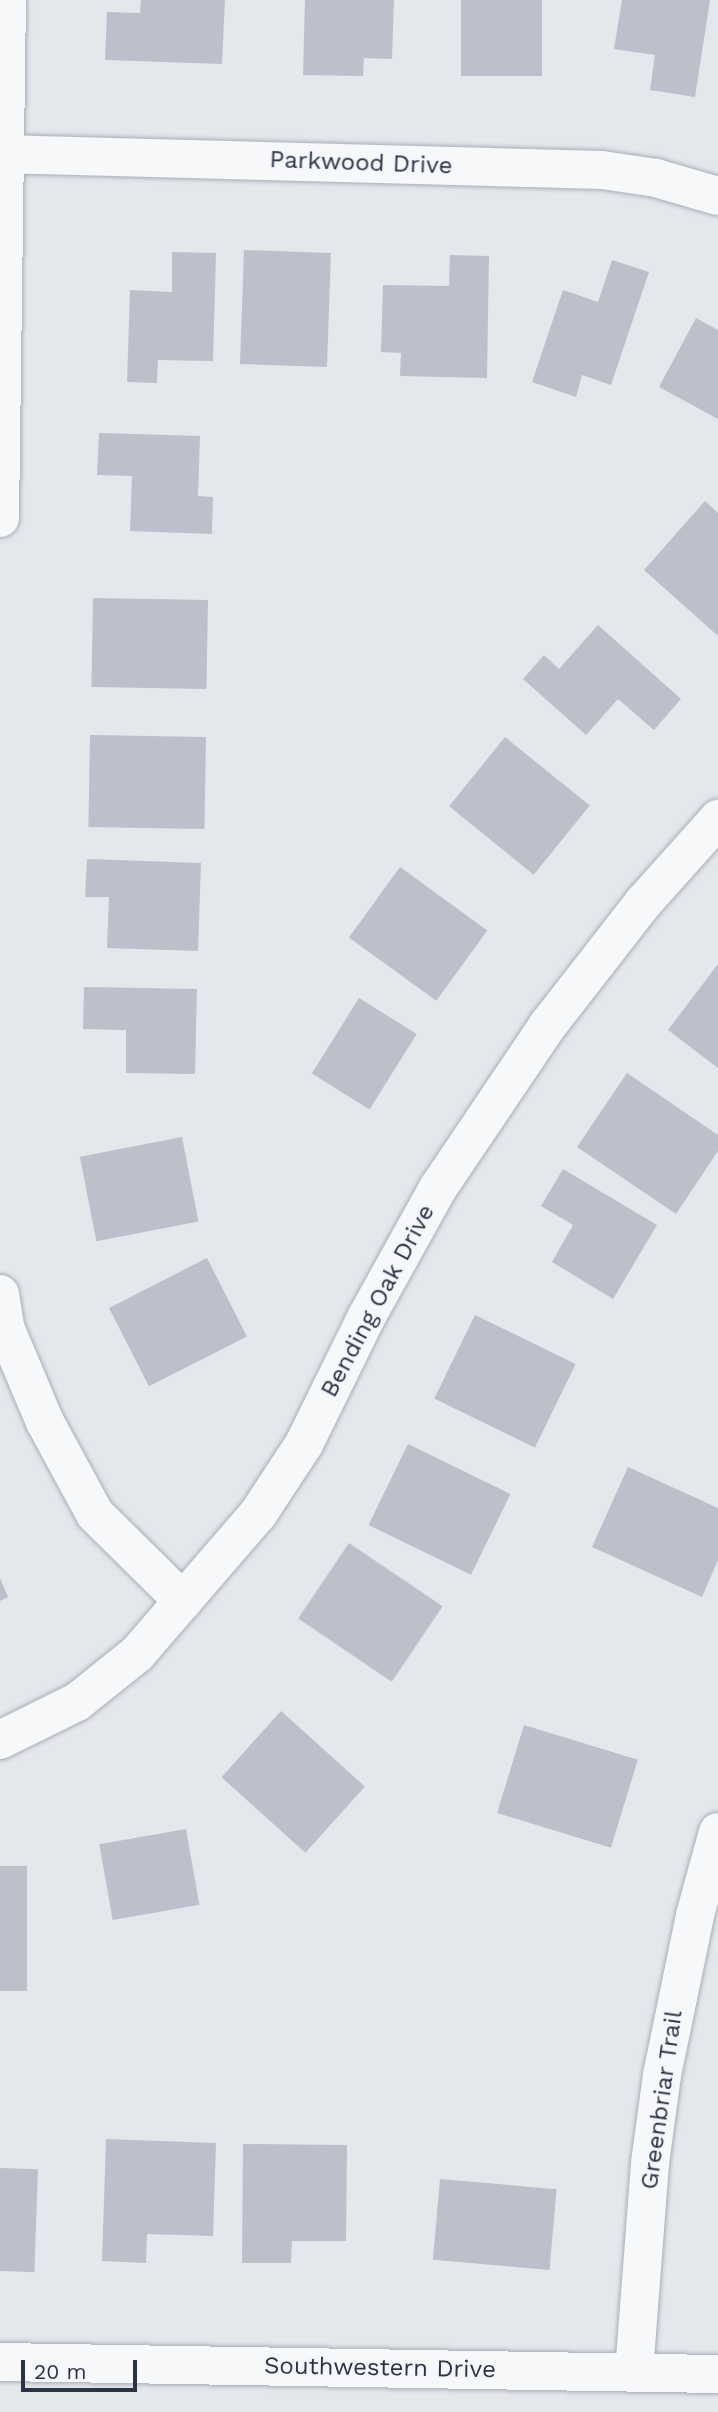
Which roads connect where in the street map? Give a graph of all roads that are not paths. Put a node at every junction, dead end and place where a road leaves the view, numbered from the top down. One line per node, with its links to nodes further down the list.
1 (7, 0): 2 (street)
2 (2, 154): 3 (street, Parkwood Drive); 4 (street)
3 (718, 196)
4 (0, 518)
5 (718, 819): 7 (street, Bending Oak Drive)
6 (0, 1294): 7 (street)
7 (183, 1601): 8 (street, Bending Oak Drive)
8 (0, 1740)
9 (718, 1832): 11 (street, Greenbriar Trail)
10 (0, 2362): 11 (street, Southwestern Drive)
11 (634, 2372): 12 (street, Southwestern Drive)
12 (718, 2374)

